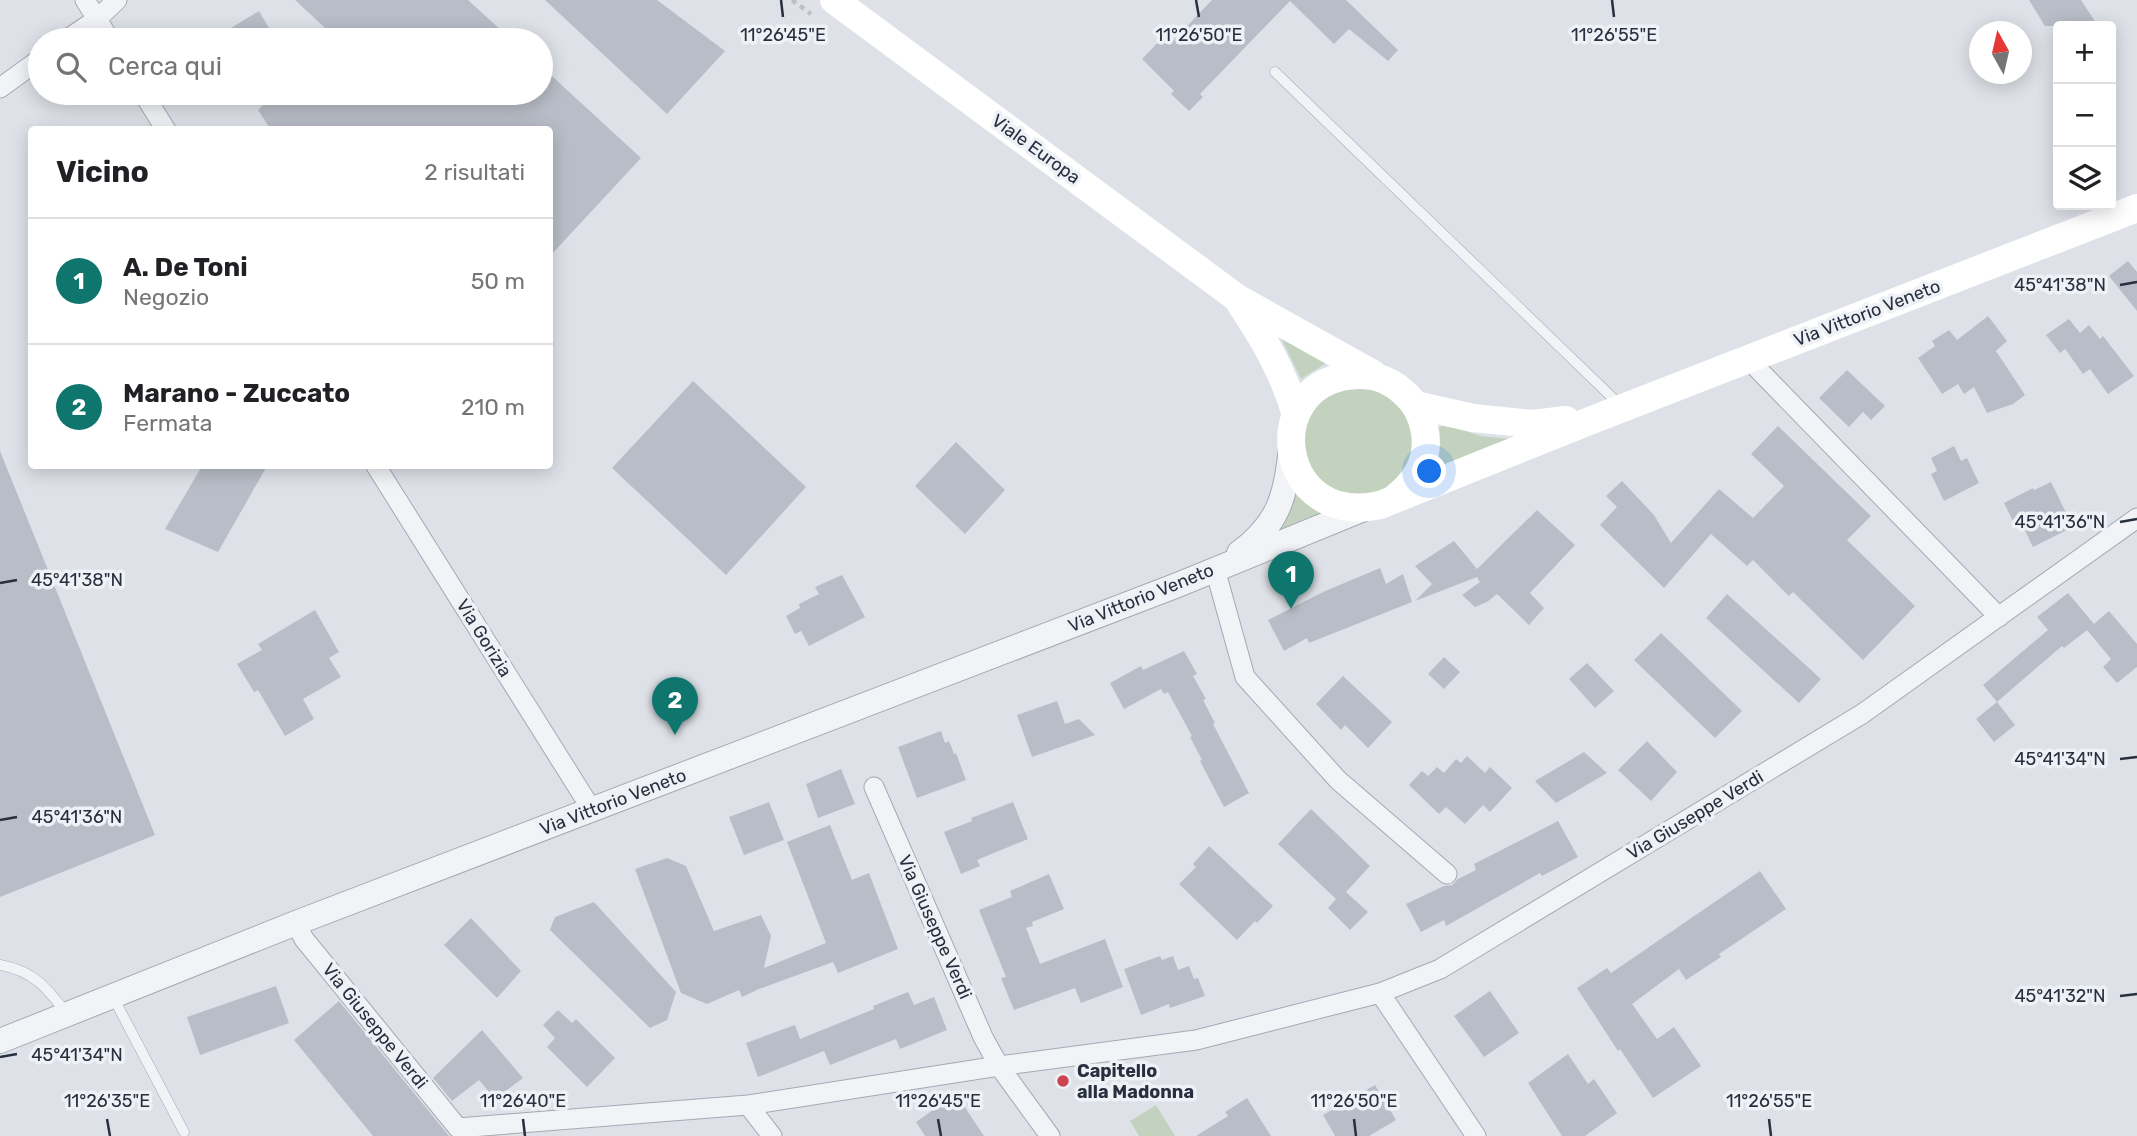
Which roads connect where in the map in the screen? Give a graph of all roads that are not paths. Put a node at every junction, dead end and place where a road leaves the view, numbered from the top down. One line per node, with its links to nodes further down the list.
1 (85, 0): 4 (street)
2 (117, 0): 4 (street)
3 (824, 8): 13 (main road, Viale Europa)
4 (97, 19): 5 (street); 6 (street)
5 (84, 28)
6 (103, 28)
7 (28, 68): 9 (street)
8 (1275, 72): 17 (lane)
9 (0, 88)
10 (150, 105): 11 (street)
11 (164, 126)
12 (2137, 208): 14 (main road, Via Vittorio Veneto)
13 (1237, 298): 15 (main road, Viale Europa); 18 (main road, Viale Europa)
14 (1749, 359): 17 (main road, Via Vittorio Veneto); 26 (street)
15 (1378, 377): 16 (main road, Via Vittorio Veneto); 18 (main road)
16 (1415, 405): 19 (main road, Via Vittorio Veneto); 22 (main road, Via Vittorio Veneto)
17 (1624, 409): 19 (main road, Via Vittorio Veneto)
18 (1296, 415): 20 (main road, Via Vittorio Veneto)
19 (1597, 418): 22 (main road, Via Vittorio Veneto)
20 (1291, 449): 23 (main road); 25 (street, Via Vittorio Veneto)
21 (378, 469): 28 (street, Via Gorizia)
22 (1395, 498): 23 (main road, Via Vittorio Veneto)
23 (1364, 509): 25 (street, Via Vittorio Veneto)
24 (2137, 518): 26 (street, Via Giuseppe Verdi)
25 (1221, 567): 28 (street, Via Vittorio Veneto); 29 (street)
26 (1999, 617): 32 (street, Via Giuseppe Verdi)
27 (874, 787): 36 (street, Via Giuseppe Verdi)
28 (592, 810): 30 (street, Via Vittorio Veneto)
29 (1447, 874)
30 (296, 923): 33 (street, Via Vittorio Veneto); 39 (street, Via Giuseppe Verdi)
31 (0, 965): 34 (lane)
32 (1380, 993): 36 (street, Via Giuseppe Verdi); 42 (street)
33 (113, 996): 34 (street, Via Vittorio Veneto); 38 (lane)
34 (67, 1014): 35 (street, Via Vittorio Veneto)
35 (0, 1041)
36 (999, 1066): 37 (street, Via Giuseppe Verdi); 41 (street, Via Giuseppe Verdi)
37 (748, 1105): 39 (street, Via Giuseppe Verdi); 40 (street)
38 (184, 1132)
39 (461, 1132)
40 (772, 1136)
41 (1050, 1136)
42 (1476, 1136)

